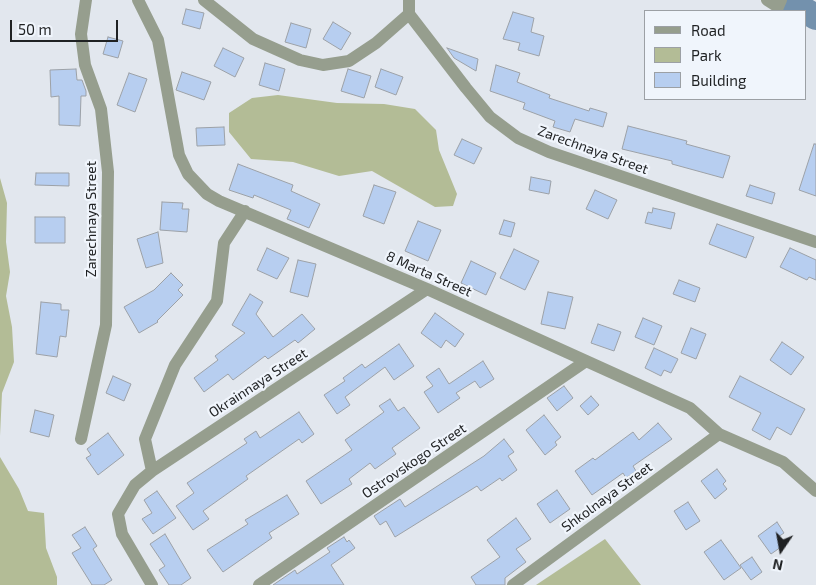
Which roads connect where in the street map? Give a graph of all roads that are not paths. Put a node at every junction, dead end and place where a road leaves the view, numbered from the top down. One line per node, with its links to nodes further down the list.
1 (86, 0): 11 (street, Zarechnaya Street)
2 (138, 0): 6 (street, 8 Marta Street)
3 (204, 0): 5 (street)
4 (409, 0): 5 (street)
5 (410, 14): 7 (street, Zarechnaya Street)
6 (245, 211): 8 (street, 8 Marta Street); 12 (street)
7 (816, 242)
8 (427, 289): 9 (street, 8 Marta Street); 12 (street, Okrainnaya Street)
9 (586, 361): 10 (street, 8 Marta Street); 15 (street, Ostrovskogo Street)
10 (719, 434): 13 (street, 8 Marta Street); 16 (street, Shkolnaya Street)
11 (81, 439)
12 (152, 470): 14 (street, Okrainnaya Street)
13 (816, 491)
14 (152, 585)
15 (259, 585)
16 (513, 585)

